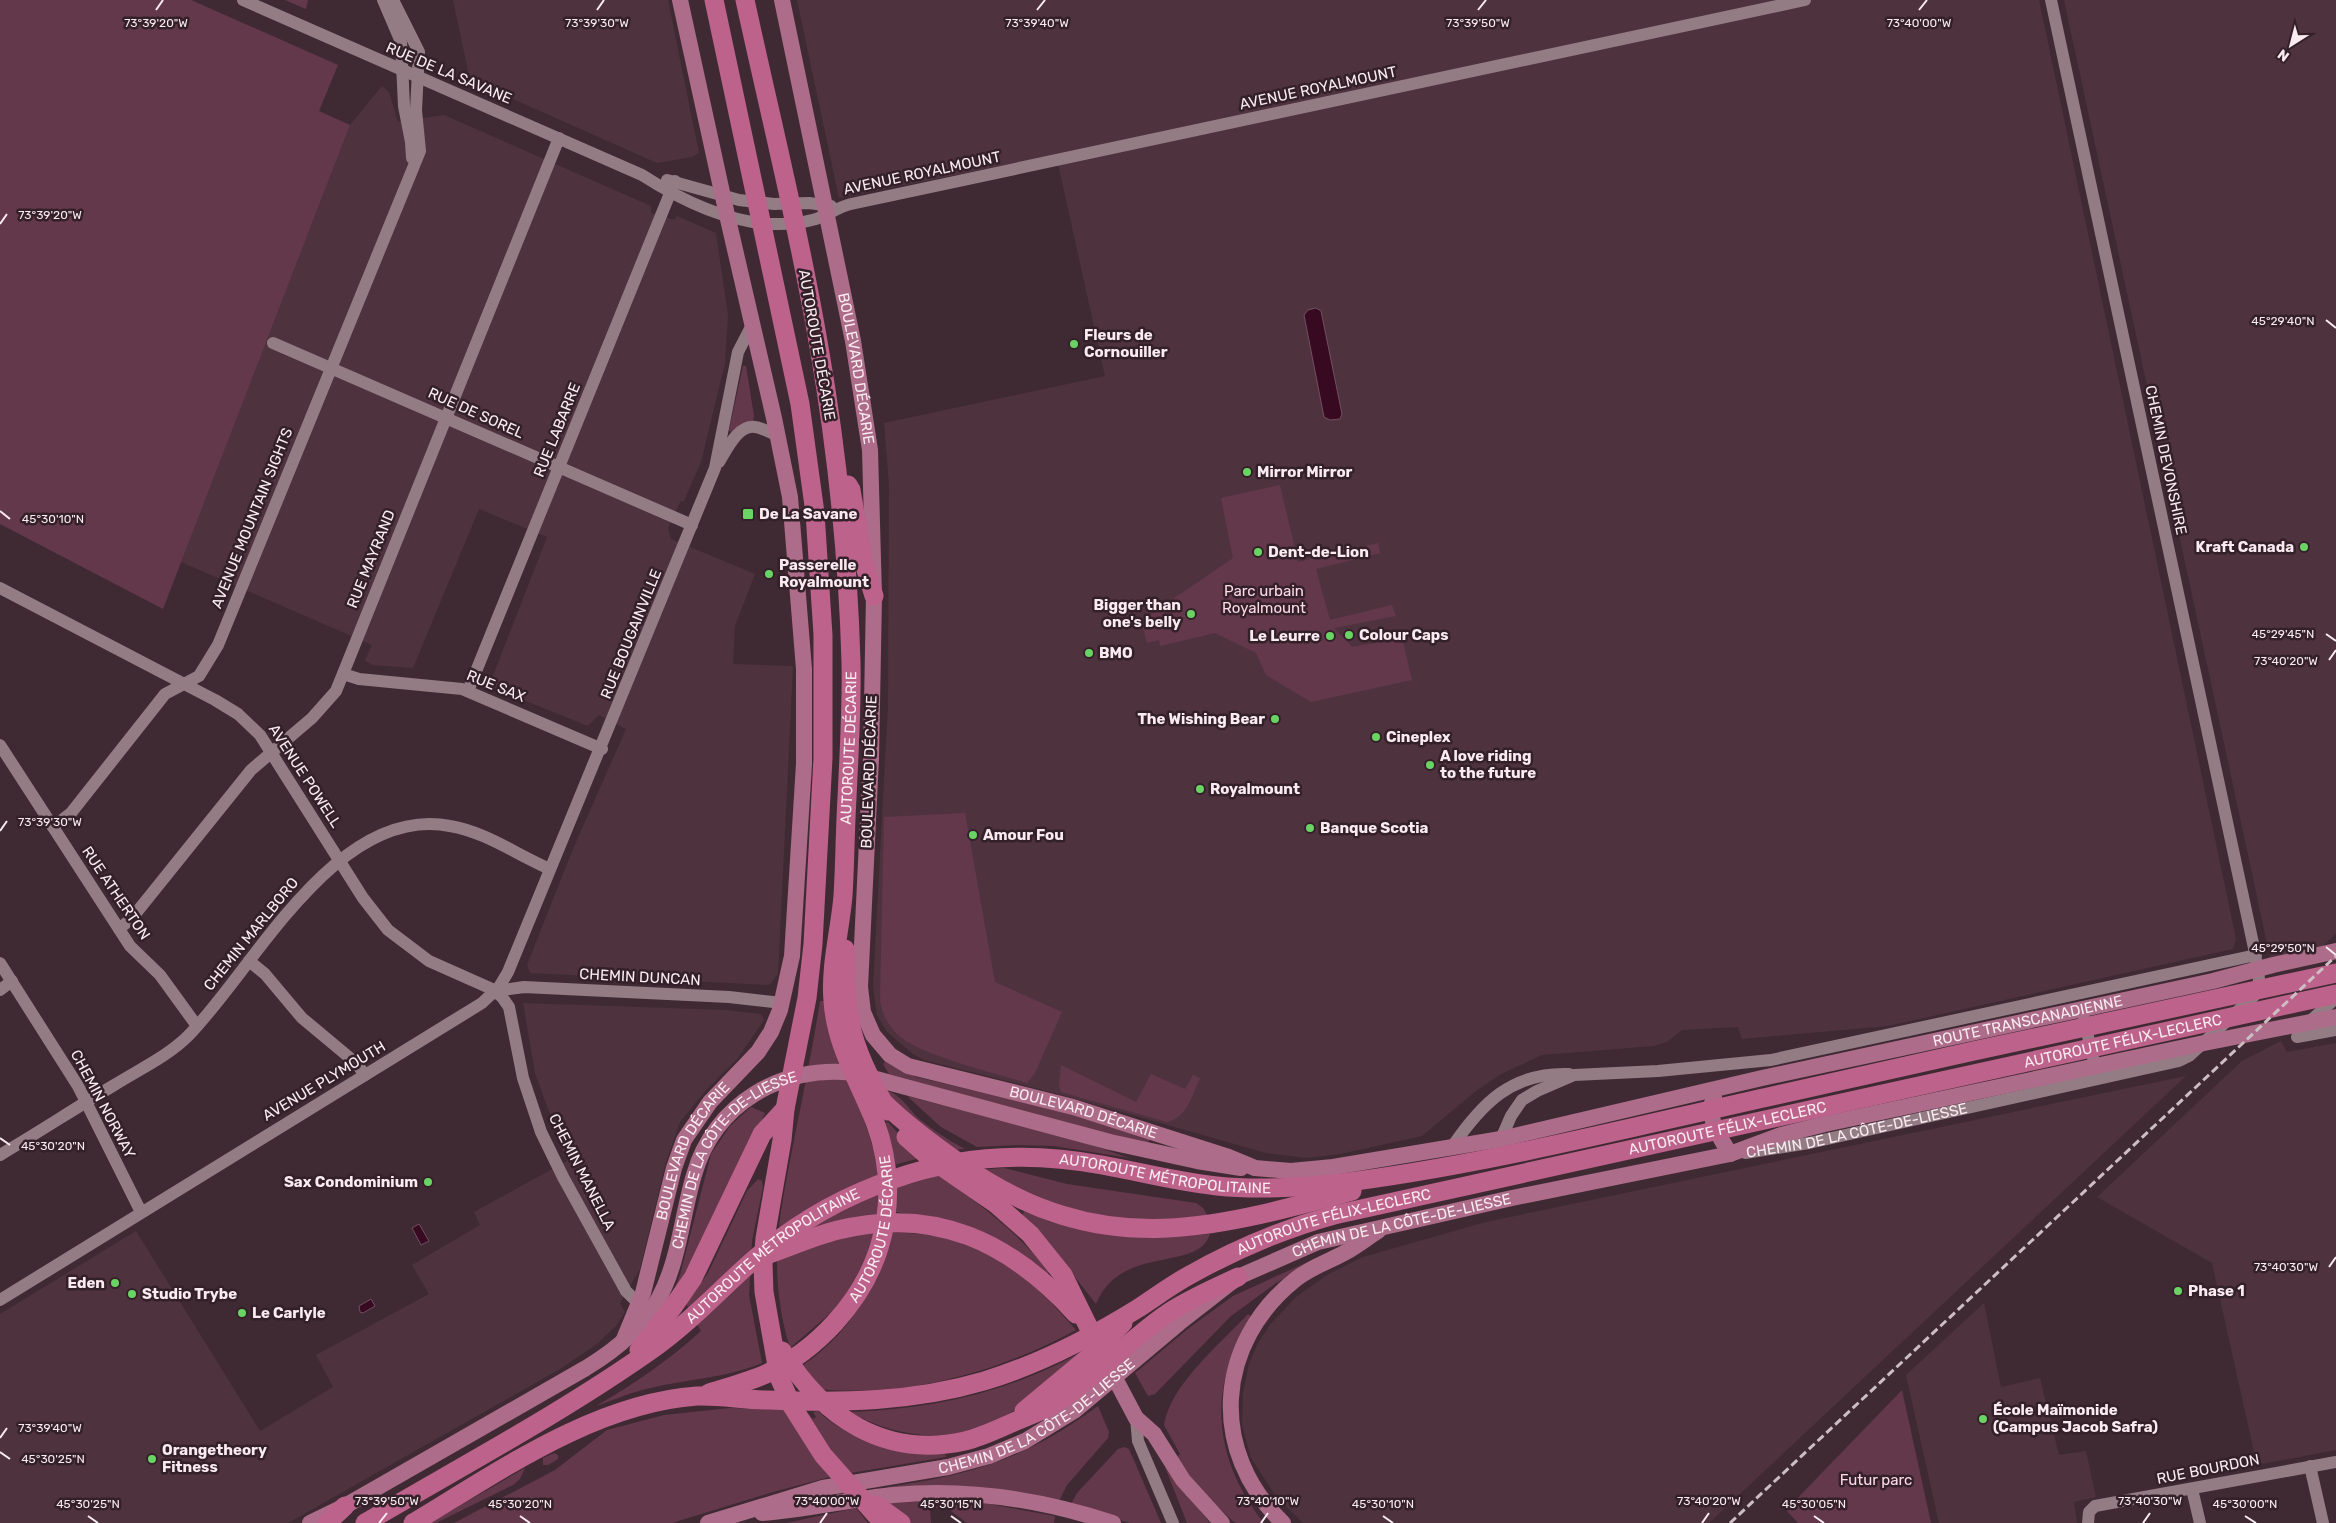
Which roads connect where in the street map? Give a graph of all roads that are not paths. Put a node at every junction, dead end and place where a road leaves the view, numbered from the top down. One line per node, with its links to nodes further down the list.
1 (244, 0): 10 (street, RUE DE LA SAVANE)
2 (383, 0): 10 (street, AVENUE MOUNTAIN SIGHTS)
3 (394, 0): 11 (street, AVENUE MOUNTAIN SIGHTS)
4 (680, 0): 15 (main road, BOULEVARD DÉCARIE)
5 (745, 0): 23 (highway, AUTOROUTE DÉCARIE)
6 (782, 0): 16 (main road, BOULEVARD DÉCARIE)
7 (1805, 0): 16 (street, AVENUE ROYALMOUNT)
8 (2051, 0): 42 (street, CHEMIN DEVONSHIRE)
9 (714, 3): 67 (highway, AUTOROUTE DÉCARIE)
10 (404, 71): 11 (street, RUE DE LA SAVANE); 13 (street, AVENUE MOUNTAIN SIGHTS)
11 (419, 78): 12 (street, RUE DE LA SAVANE); 13 (street, AVENUE MOUNTAIN SIGHTS)
12 (559, 138): 14 (street, RUE DE LA SAVANE); 21 (street, RUE MAYRAND)
13 (410, 171): 20 (street, AVENUE MOUNTAIN SIGHTS)
14 (672, 187): 15 (street, RUE DE LA SAVANE); 17 (street, RUE DE LA SAVANE); 24 (street, RUE LABARRE)
15 (728, 197): 16 (street, RUE DE LA SAVANE); 17 (main road, BOULEVARD DÉCARIE)
16 (825, 209): 17 (street, RUE DE LA SAVANE); 28 (main road, BOULEVARD DÉCARIE)
17 (733, 217): 18 (main road, BOULEVARD DÉCARIE)
18 (752, 325): 22 (main road, BOULEVARD DÉCARIE); 25 (street, RUE BOUGAINVILLE)
19 (273, 343): 20 (street, RUE DE SOREL)
20 (330, 367): 21 (street, RUE DE SOREL); 30 (street, AVENUE MOUNTAIN SIGHTS)
21 (445, 418): 24 (street, RUE DE SOREL); 29 (street, RUE MAYRAND)
22 (778, 436): 25 (street, RUE BOUGAINVILLE); 54 (main road, BOULEVARD DÉCARIE)
23 (837, 467): 28 (highway); 39 (highway, AUTOROUTE DÉCARIE)
24 (560, 468): 26 (street, RUE DE SOREL); 31 (street, RUE LABARRE)
25 (715, 468): 26 (street, RUE BOUGAINVILLE)
26 (692, 525): 33 (street, RUE BOUGAINVILLE)
27 (0, 588): 30 (street, AVENUE POWELL)
28 (874, 596): 72 (main road, BOULEVARD DÉCARIE)
29 (343, 674): 31 (street, RUE SAX); 34 (street, RUE MAYRAND)
30 (184, 684): 34 (street, AVENUE POWELL); 36 (street, AVENUE MOUNTAIN SIGHTS)
31 (468, 691): 33 (street, RUE SAX)
32 (0, 745): 36 (street, RUE ATHERTON)
33 (602, 749): 35 (street, RUE BOUGAINVILLE)
34 (272, 751): 37 (street, AVENUE POWELL); 40 (street, RUE MAYRAND)
35 (575, 811): 38 (street, AVENUE PLYMOUTH)
36 (53, 827): 40 (street, RUE ATHERTON)
37 (340, 861): 38 (street, CHEMIN MARLBORO); 43 (street, CHEMIN MARLBORO); 50 (street, AVENUE POWELL)
38 (550, 869): 50 (street, AVENUE PLYMOUTH)
39 (842, 897): 65 (highway); 87 (highway, AUTOROUTE DÉCARIE)
40 (119, 929): 56 (street, RUE ATHERTON)
41 (2336, 951): 64 (main road, ROUTE TRANSCANADIENNE)
42 (2256, 956): 52 (street); 60 (street, CHEMIN DEVONSHIRE)
43 (250, 961): 56 (street, CHEMIN MARLBORO); 62 (street)
44 (0, 963): 48 (street, CHEMIN NORWAY)
45 (2336, 966): 47 (highway)
46 (2336, 973): 47 (highway, AUTOROUTE FÉLIX-LECLERC)
47 (2314, 978): 73 (highway, AUTOROUTE FÉLIX-LECLERC)
48 (12, 981): 49 (street); 66 (street, CHEMIN NORWAY)
49 (0, 990)
50 (496, 991): 54 (street, CHEMIN DUNCAN); 62 (street, AVENUE PLYMOUTH); 80 (street, CHEMIN MANELLA)
51 (2336, 994): 81 (highway, AUTOROUTE FÉLIX-LECLERC)
52 (2079, 995): 61 (street); 63 (street)
53 (2336, 998): 57 (street)
54 (782, 1003): 80 (main road, BOULEVARD DÉCARIE)
55 (2336, 1017): 70 (main road)
56 (197, 1026): 66 (street, CHEMIN MARLBORO)
57 (2310, 1029): 58 (street); 59 (street)
58 (2336, 1030)
59 (2297, 1038)
60 (2155, 1066): 63 (street, CHEMIN DE LA CÔTE-DE-LIESSE)
61 (1574, 1074): 68 (street); 69 (street)
62 (365, 1075): 75 (street, AVENUE PLYMOUTH)
63 (2098, 1079): 70 (street, CHEMIN DE LA CÔTE-DE-LIESSE)
64 (1717, 1088): 68 (main road); 70 (main road)
65 (882, 1101): 73 (highway); 82 (highway)
66 (86, 1102): 71 (street, CHEMIN MARLBORO); 75 (street, CHEMIN NORWAY)
67 (785, 1109): 83 (highway, AUTOROUTE DÉCARIE); 85 (highway)
68 (1501, 1139): 69 (main road); 74 (main road)
69 (1452, 1148): 72 (main road, BOULEVARD DÉCARIE)
70 (1730, 1154): 74 (main road, CHEMIN DE LA CÔTE-DE-LIESSE)
71 (0, 1155)
72 (1255, 1168): 84 (main road, CHEMIN DE LA CÔTE-DE-LIESSE)
73 (1411, 1174): 77 (highway, AUTOROUTE MÉTROPOLITAINE)
74 (1512, 1198): 76 (main road, CHEMIN DE LA CÔTE-DE-LIESSE)
75 (141, 1212): 79 (street, AVENUE PLYMOUTH)
76 (1384, 1227): 78 (main road, CHEMIN DE LA CÔTE-DE-LIESSE); 107 (main road)
77 (753, 1260): 82 (highway); 85 (highway, AUTOROUTE MÉTROPOLITAINE)
78 (1238, 1277): 86 (highway)
79 (0, 1300)
80 (639, 1304): 84 (main road, BOULEVARD DÉCARIE)
81 (1136, 1310): 87 (highway); 89 (highway)
82 (1088, 1328): 88 (main road)
83 (772, 1336): 89 (highway); 92 (highway, AUTOROUTE DÉCARIE)
84 (624, 1339): 94 (main road, CHEMIN DE LA CÔTE-DE-LIESSE)
85 (623, 1369): 99 (highway, AUTOROUTE MÉTROPOLITAINE)
86 (1093, 1385): 89 (highway); 95 (main road, CHEMIN DE LA CÔTE-DE-LIESSE)
87 (698, 1396): 100 (highway)
88 (1136, 1418): 105 (street); 106 (main road)
89 (1008, 1425)
90 (2336, 1462): 91 (street, RUE BOURDON)
91 (2310, 1466): 93 (street, RUE BOURDON); 109 (street)
92 (850, 1488): 102 (highway); 103 (highway)
93 (2192, 1489): 96 (street, RUE BOURDON); 108 (street)
94 (345, 1506): 97 (main road, CHEMIN DE LA CÔTE-DE-LIESSE); 98 (highway)
95 (737, 1515): 101 (main road, CHEMIN DE LA CÔTE-DE-LIESSE); 104 (main road)
96 (2089, 1518)
97 (310, 1523)
98 (327, 1523)
99 (365, 1523)
100 (413, 1523)
101 (708, 1523)
102 (883, 1523)
103 (901, 1523)
104 (1112, 1523)
105 (1172, 1523)
106 (1222, 1523)
107 (1283, 1523)
108 (2200, 1523)
109 (2323, 1523)

